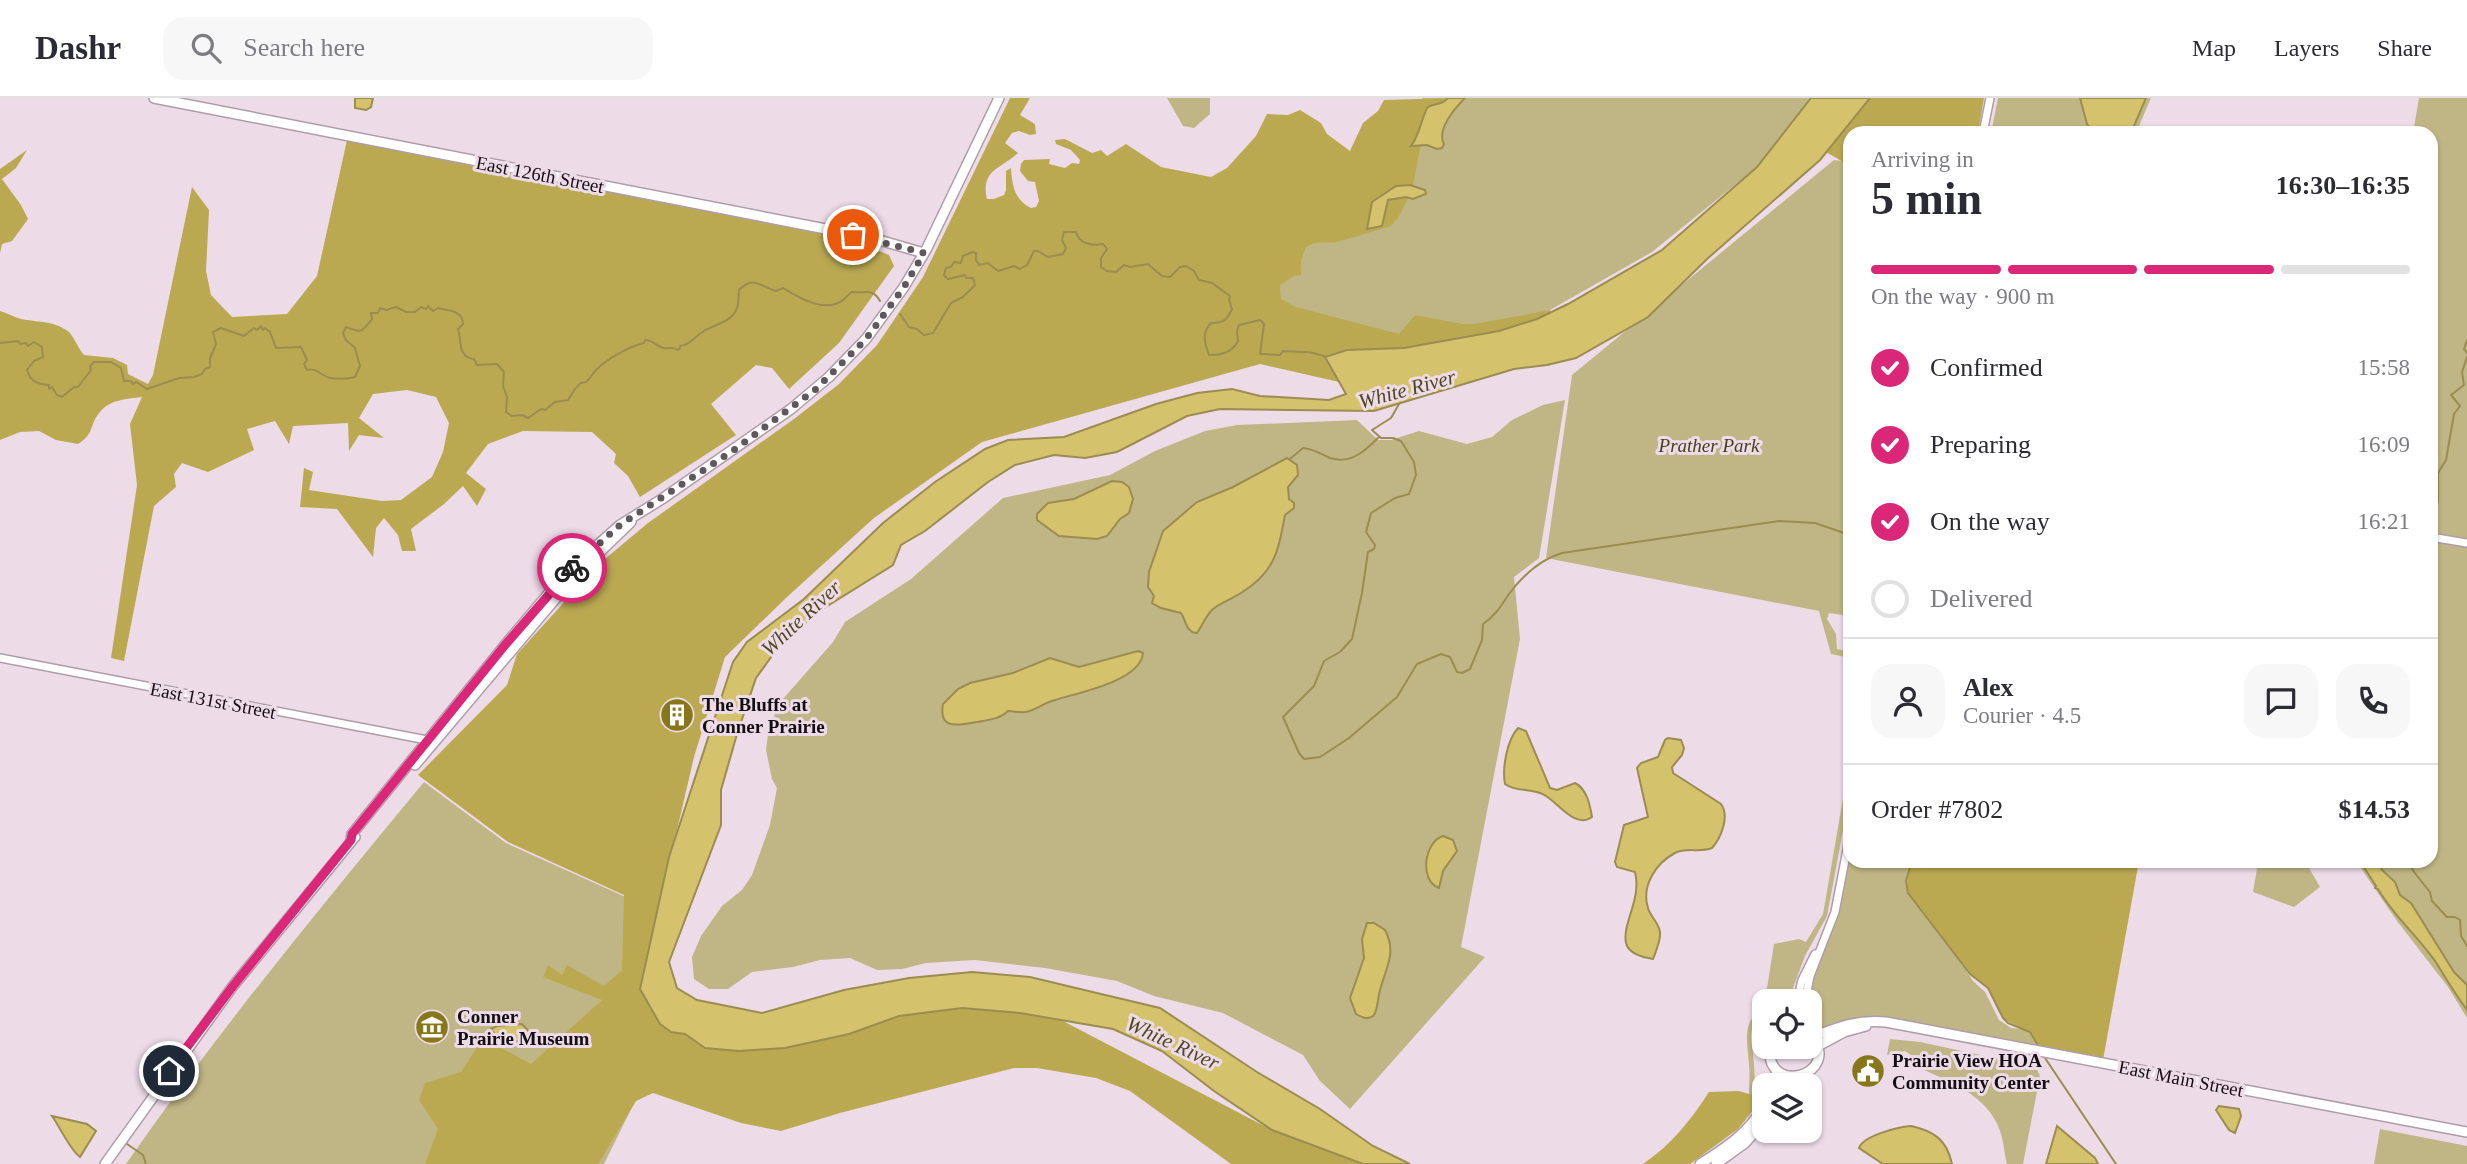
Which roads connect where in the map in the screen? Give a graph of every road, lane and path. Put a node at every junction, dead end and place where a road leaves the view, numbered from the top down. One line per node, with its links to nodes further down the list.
1 (154, 98): 5 (main road, East 126th Street)
2 (999, 98): 5 (main road)
3 (1990, 98): 4 (street)
4 (1984, 126)
5 (924, 253): 6 (main road)
6 (637, 516): 10 (main road); 11 (main road)
7 (2438, 538): 8 (street)
8 (2467, 544)
9 (0, 658): 10 (street, East 131st Street)
10 (427, 740): 11 (main road)
11 (351, 840): 27 (main road)
12 (1843, 868): 13 (street)
13 (1820, 948): 14 (street); 15 (street)
14 (1801, 989)
15 (1807, 989)
16 (1895, 1024): 17 (main road, East Main Street); 18 (main road, East Main Street); 25 (main road, East Main Street)
17 (1822, 1031)
18 (1822, 1044)
19 (1770, 1059): 21 (main road)
20 (1817, 1059): 23 (main road)
21 (1777, 1071): 22 (main road)
22 (1782, 1073)
23 (1805, 1073)
24 (1752, 1124): 28 (main road)
25 (2467, 1132)
26 (1752, 1135): 29 (main road)
27 (105, 1164)
28 (1700, 1164)
29 (1716, 1164)

